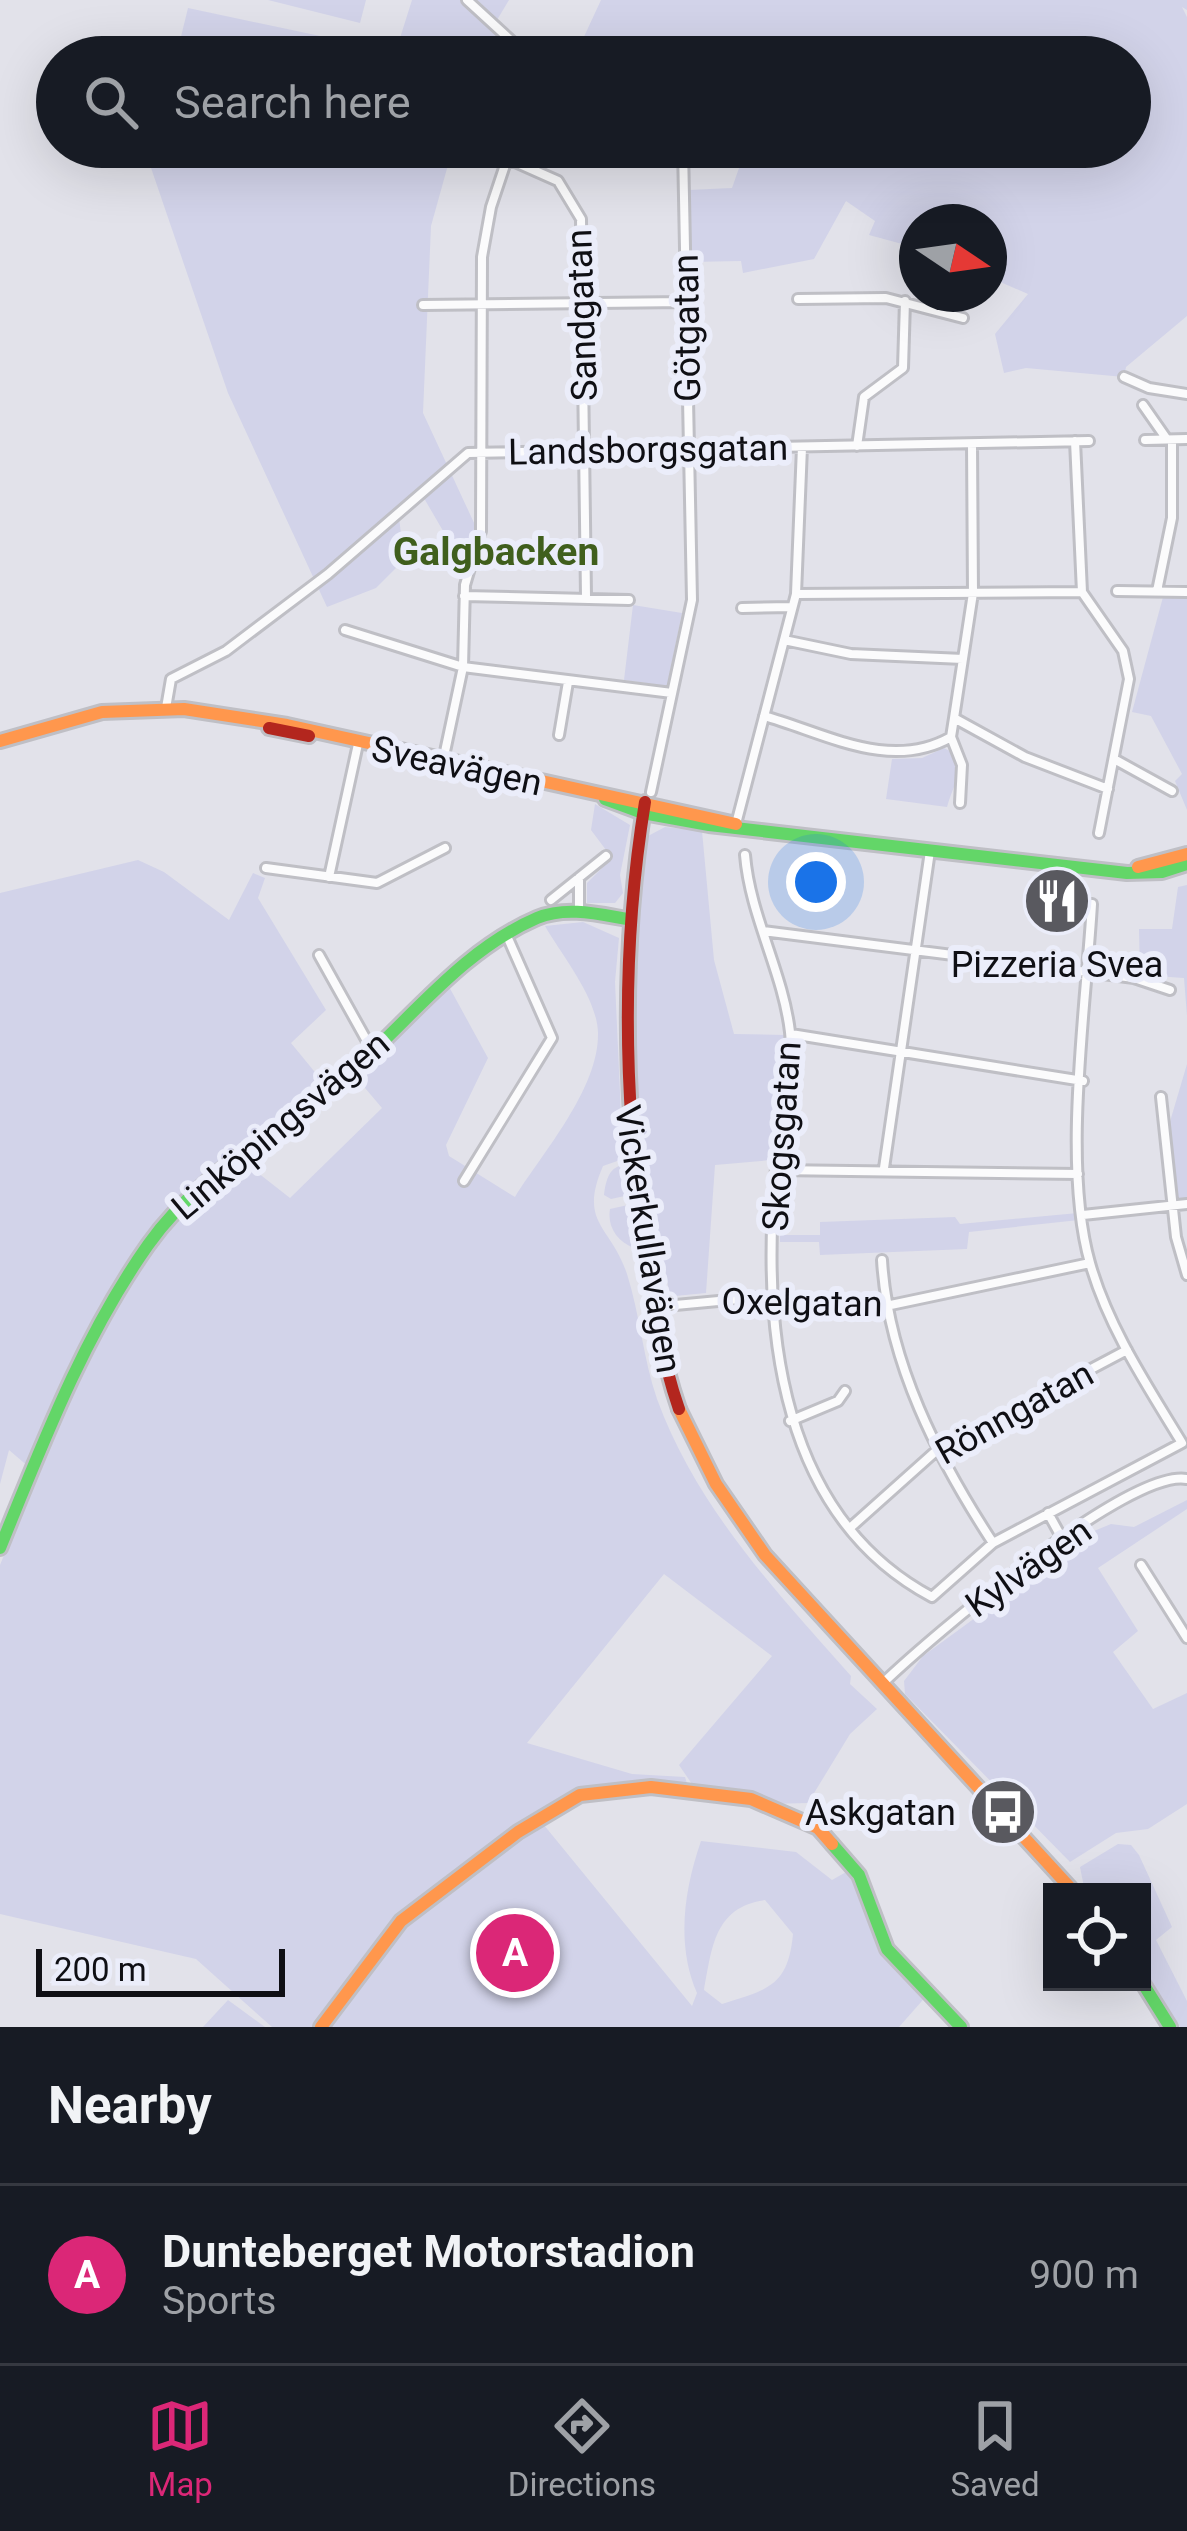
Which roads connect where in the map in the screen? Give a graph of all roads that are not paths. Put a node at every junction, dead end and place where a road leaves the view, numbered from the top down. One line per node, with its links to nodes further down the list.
1 (467, 0): 2 (street)
2 (506, 36)
3 (504, 168): 10 (street)
4 (528, 168): 9 (street, Sandgatan)
5 (683, 168): 8 (street, Götgatan)
6 (798, 299): 7 (street)
7 (899, 301)
8 (685, 302): 9 (street); 25 (street, Götgatan)
9 (581, 303): 10 (street); 27 (street, Sandgatan)
10 (479, 304): 11 (street); 28 (street)
11 (423, 305)
12 (905, 312): 24 (street)
13 (943, 312): 14 (street)
14 (963, 318)
15 (1124, 376): 16 (street)
16 (1187, 394)
17 (1143, 405): 20 (street)
18 (1187, 439): 20 (street)
19 (1145, 440): 20 (street)
20 (1169, 440): 30 (street)
21 (1075, 441): 22 (street, Landsborgsgatan); 23 (street, Landsborgsgatan); 31 (street)
22 (1089, 441)
23 (973, 444): 24 (street, Landsborgsgatan); 33 (street)
24 (856, 446): 26 (street, Landsborgsgatan)
25 (688, 447): 26 (street, Landsborgsgatan); 27 (street, Landsborgsgatan); 45 (street, Götgatan)
26 (802, 447): 34 (street)
27 (584, 448): 28 (street, Landsborgsgatan); 36 (street, Sandgatan)
28 (481, 450): 35 (street); 46 (street, Landsborgsgatan)
29 (1117, 591): 30 (street)
30 (1157, 591): 32 (street)
31 (1082, 592): 33 (street); 53 (street)
32 (1187, 592)
33 (973, 593): 34 (street); 42 (street)
34 (796, 594): 39 (street)
35 (464, 596): 36 (street); 43 (street)
36 (586, 596): 37 (street)
37 (629, 600)
38 (742, 608): 39 (street)
39 (792, 608): 41 (street)
40 (345, 629): 43 (street)
41 (784, 640): 42 (street); 47 (street)
42 (963, 659): 48 (street)
43 (463, 667): 44 (street); 54 (street)
44 (568, 682): 45 (street); 49 (street)
45 (672, 693): 57 (street, Götgatan)
46 (166, 708): 51 (main road, Sveavägen); 52 (main road, Sveavägen)
47 (764, 716): 50 (street); 59 (street)
48 (954, 718): 50 (street); 55 (street)
49 (559, 735)
50 (951, 737): 58 (street)
51 (0, 741)
52 (358, 744): 54 (main road, Sveavägen); 69 (street)
53 (1114, 759): 55 (street); 56 (street)
54 (442, 762): 57 (main road, Sveavägen)
55 (1108, 789): 60 (street)
56 (1172, 791)
57 (646, 802): 59 (main road, Sveavägen); 74 (main road, Vickerkullavägen)
58 (960, 803)
59 (736, 824): 62 (main road, Sveavägen)
60 (1099, 833)
61 (445, 848): 69 (street)
62 (930, 849): 68 (main road, Sveavägen); 77 (street)
63 (1187, 854): 68 (main road, Sveavägen)
64 (745, 855): 75 (street, Skogsgatan)
65 (606, 856): 70 (street)
66 (1187, 864): 68 (main road, Sveavägen)
67 (266, 868): 69 (street)
68 (1095, 868)
69 (329, 877)
70 (579, 878): 71 (street); 73 (street)
71 (551, 900)
72 (1092, 904): 79 (street)
73 (579, 911): 74 (main road, Linköpingsvägen); 76 (main road, Linköpingsvägen)
74 (627, 919): 98 (main road, Vickerkullavägen)
75 (762, 931): 77 (street); 81 (street, Skogsgatan)
76 (507, 936): 82 (main road, Linköpingsvägen); 89 (street)
77 (914, 950): 79 (street); 83 (street)
78 (319, 955): 82 (street)
79 (1088, 973): 80 (street); 84 (street)
80 (1170, 990)
81 (791, 1034): 83 (street); 87 (street, Skogsgatan)
82 (372, 1050): 108 (main road, Linköpingsvägen)
83 (898, 1052): 84 (street); 86 (street)
84 (1082, 1081): 88 (street)
85 (1162, 1096): 91 (street)
86 (884, 1168): 87 (street); 88 (street)
87 (776, 1170): 96 (street, Skogsgatan)
88 (1078, 1174): 92 (street)
89 (464, 1181)
90 (1187, 1204): 91 (street)
91 (1172, 1206): 92 (street); 95 (street)
92 (1083, 1215): 94 (street)
93 (882, 1260): 97 (street)
94 (1090, 1263): 97 (street, Oxelgatan); 99 (street)
95 (1187, 1275)
96 (772, 1296): 97 (street, Oxelgatan); 98 (street, Oxelgatan); 101 (street, Skogsgatan)
97 (886, 1306): 102 (street)
98 (654, 1307): 111 (main road, Vickerkullavägen)
99 (1127, 1350): 102 (street, Rönngatan); 104 (street)
100 (845, 1390): 101 (street)
101 (790, 1421): 105 (street, Skogsgatan)
102 (936, 1450): 105 (street, Rönngatan); 107 (street)
103 (1187, 1479): 106 (street, Kylvägen)
104 (1048, 1513): 106 (street); 107 (street)
105 (851, 1527): 107 (street, Skogsgatan)
106 (1064, 1540): 111 (street, Kylvägen)
107 (993, 1543)
108 (0, 1549)
109 (1141, 1565): 110 (street)
110 (1187, 1638)
111 (883, 1683): 112 (main road, Vickerkullavägen)
112 (1066, 1883)
113 (1148, 1991): 116 (main road)
114 (321, 2027): 115 (main road)
115 (961, 2027)
116 (1170, 2027)

